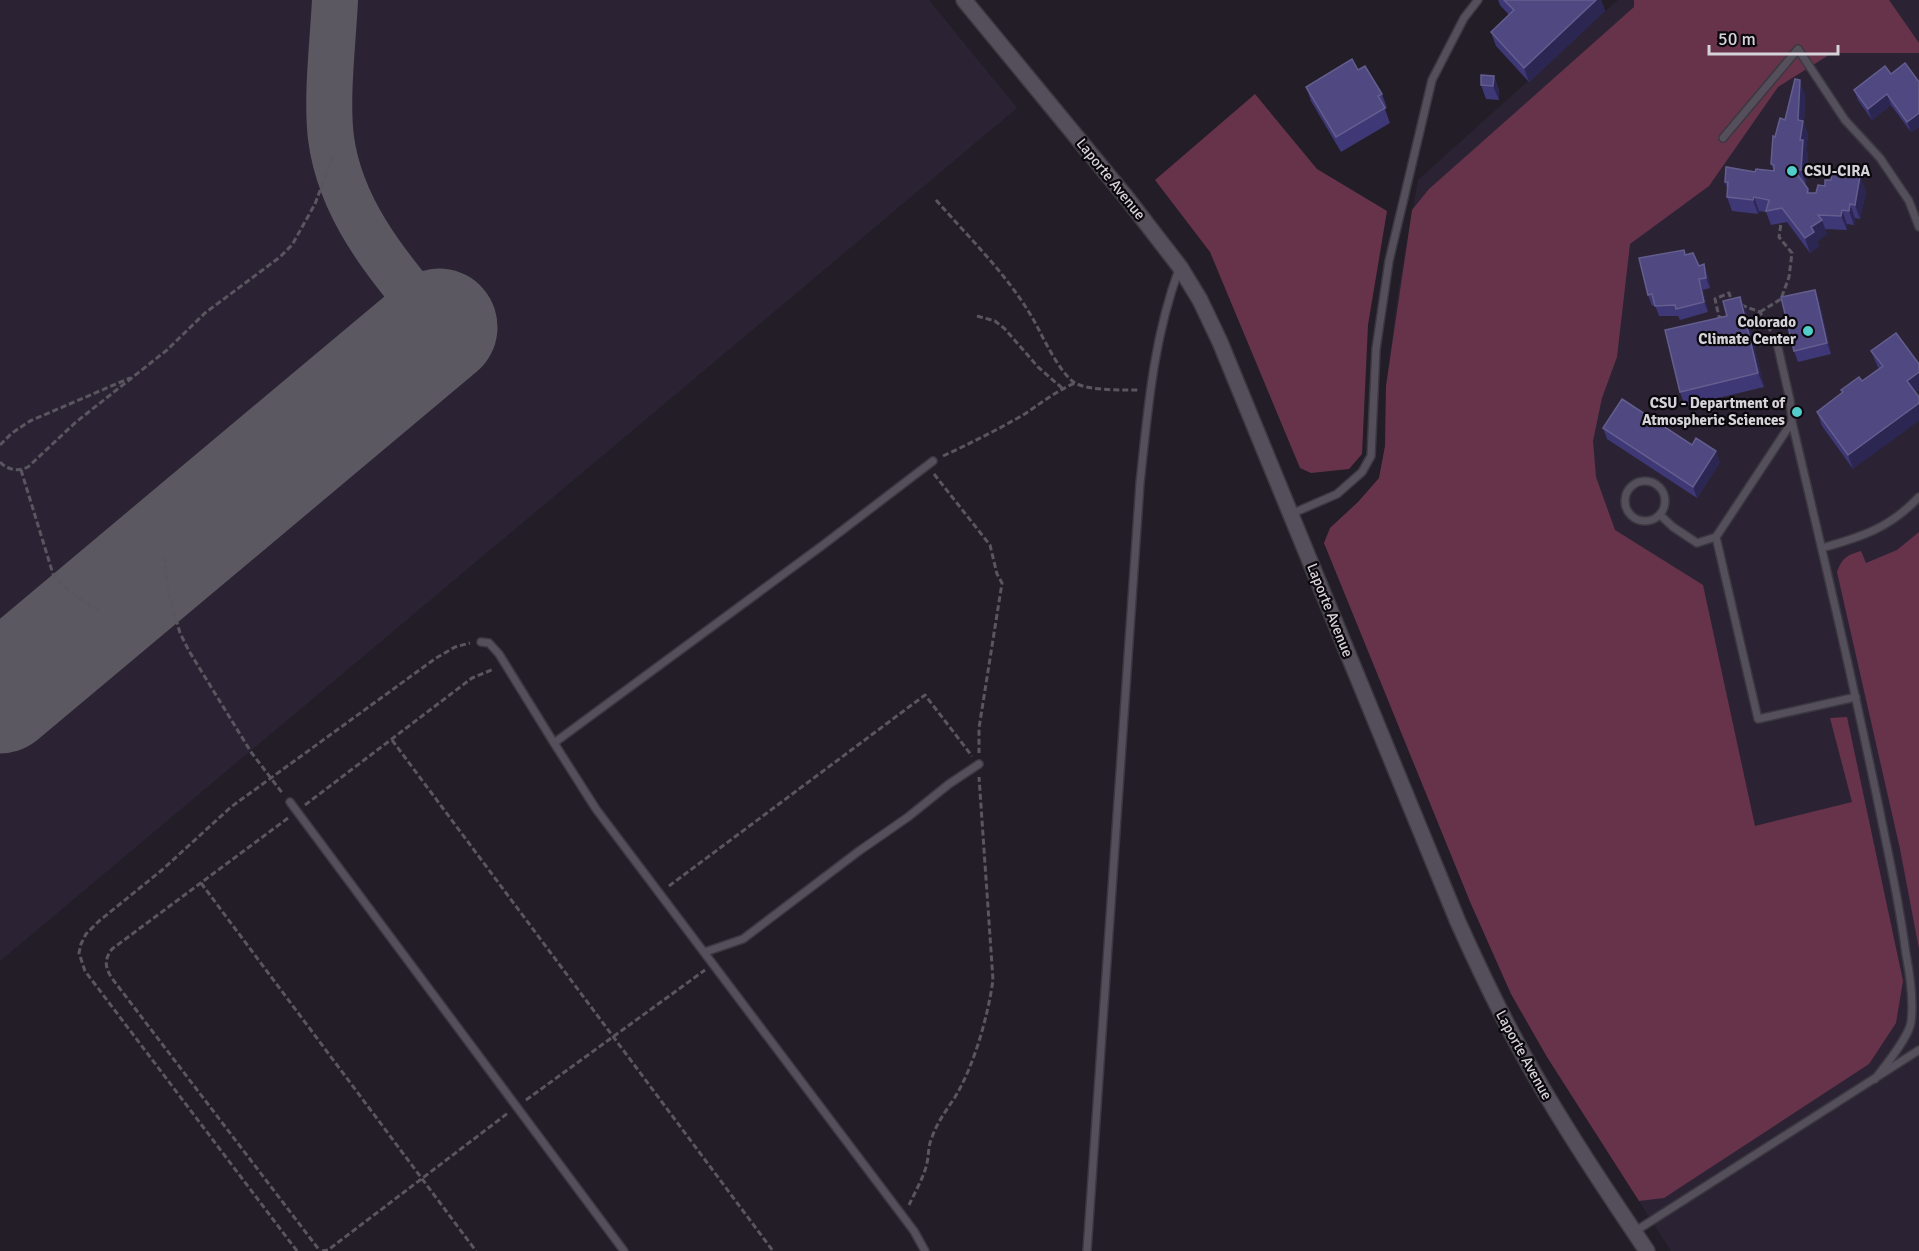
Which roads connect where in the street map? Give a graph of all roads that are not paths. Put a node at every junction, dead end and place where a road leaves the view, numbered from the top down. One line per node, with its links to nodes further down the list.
1 (964, 0): 5 (street, Laporte Avenue)
2 (1478, 0): 10 (lane)
3 (1723, 138): 4 (lane)
4 (1919, 227)
5 (1180, 267): 10 (street, Laporte Avenue); 25 (lane)
6 (1777, 343): 7 (lane)
7 (1792, 422): 12 (lane); 13 (lane)
8 (931, 463): 16 (lane)
9 (1919, 497): 13 (lane)
10 (1291, 514): 22 (street, Laporte Avenue)
11 (1660, 515): 11 (lane); 12 (lane)
12 (1716, 537): 15 (lane)
13 (1822, 548): 15 (lane)
14 (481, 642): 16 (lane)
15 (1856, 697): 21 (lane)
16 (554, 743): 19 (lane)
17 (979, 764): 19 (lane)
18 (290, 802): 23 (lane)
19 (705, 952): 24 (lane)
20 (1919, 1050): 21 (lane)
21 (1875, 1078): 22 (lane)
22 (1634, 1232): 26 (street, Laporte Avenue)
23 (624, 1251)
24 (925, 1251)
25 (1087, 1251)
26 (1647, 1251)

